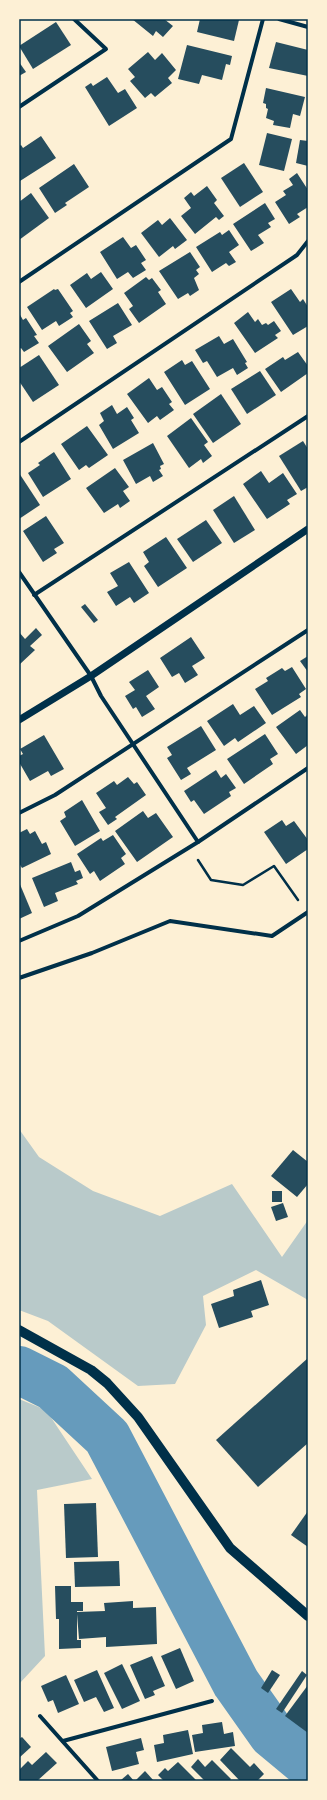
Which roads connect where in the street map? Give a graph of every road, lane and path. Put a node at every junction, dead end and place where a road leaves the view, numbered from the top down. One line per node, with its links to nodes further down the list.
1 (74, 19): 5 (street)
2 (263, 19): 7 (street)
3 (279, 19): 4 (street)
4 (308, 27)
5 (19, 106)
6 (308, 241): 9 (street)
7 (19, 282)
8 (308, 416): 12 (street)
9 (19, 442)
10 (308, 529): 14 (street)
11 (19, 572): 12 (street)
12 (34, 595): 14 (street)
13 (308, 630): 16 (street)
14 (91, 676): 15 (street); 16 (street)
15 (19, 720)
16 (134, 745): 18 (street); 19 (street)
17 (308, 768): 19 (street)
18 (19, 813)
19 (198, 842): 20 (street)
20 (190, 847): 21 (path); 22 (street)
21 (307, 913): 23 (street)
22 (19, 941)
23 (19, 978)
24 (19, 1330): 25 (main road)
25 (308, 1616)
26 (212, 1701): 28 (street)
27 (40, 1716): 28 (street)
28 (63, 1741): 29 (street)
29 (98, 1781)

